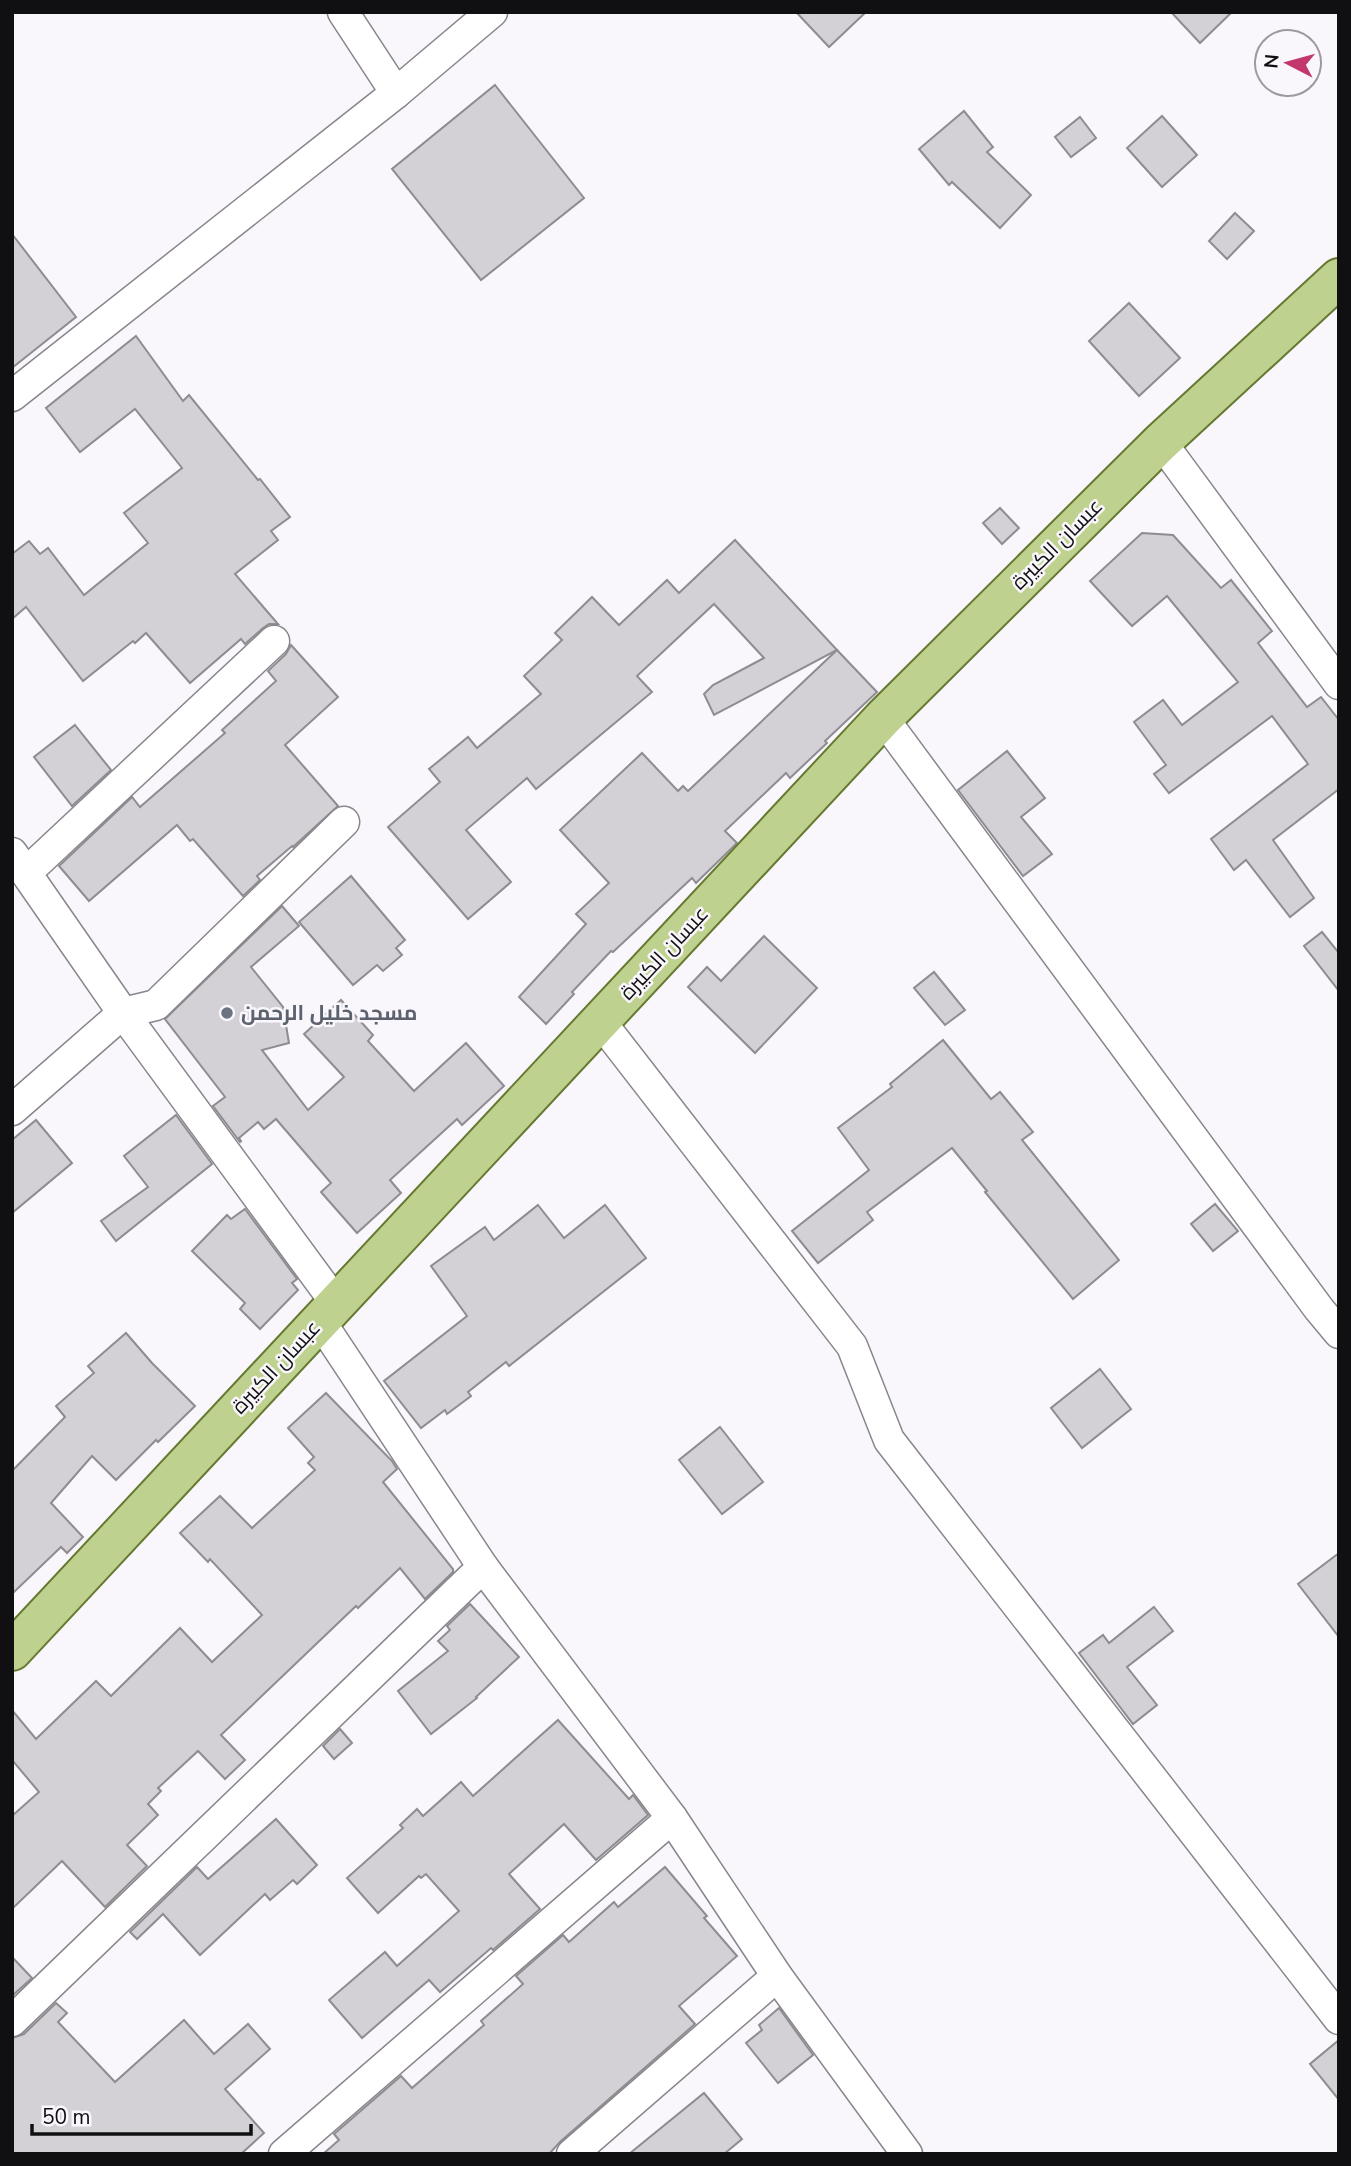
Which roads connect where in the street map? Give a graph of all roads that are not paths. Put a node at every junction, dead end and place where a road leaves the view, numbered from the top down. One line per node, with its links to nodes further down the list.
1 (343, 12): 3 (street)
2 (492, 12): 3 (street)
3 (396, 93): 5 (street)
4 (1339, 278): 6 (main road, عبسان الكبيرة)
5 (12, 396)
6 (1161, 442): 8 (street); 9 (main road, عبسان الكبيرة)
7 (274, 641): 11 (street)
8 (1339, 684)
9 (883, 718): 13 (main road, عبسان الكبيرة); 16 (street)
10 (344, 822): 12 (street)
11 (20, 862): 12 (street)
12 (123, 1013): 14 (street); 15 (street)
13 (600, 1021): 15 (main road, عبسان الكبيرة); 21 (street)
14 (12, 1110)
15 (328, 1312): 17 (street); 18 (main road, عبسان الكبيرة)
16 (1339, 1333)
17 (483, 1567): 19 (street); 22 (street)
18 (12, 1651)
19 (672, 1818): 20 (street); 23 (street)
20 (777, 1976): 24 (street); 25 (street)
21 (1339, 2019)
22 (12, 2021)
23 (284, 2154)
24 (572, 2154)
25 (907, 2154)

